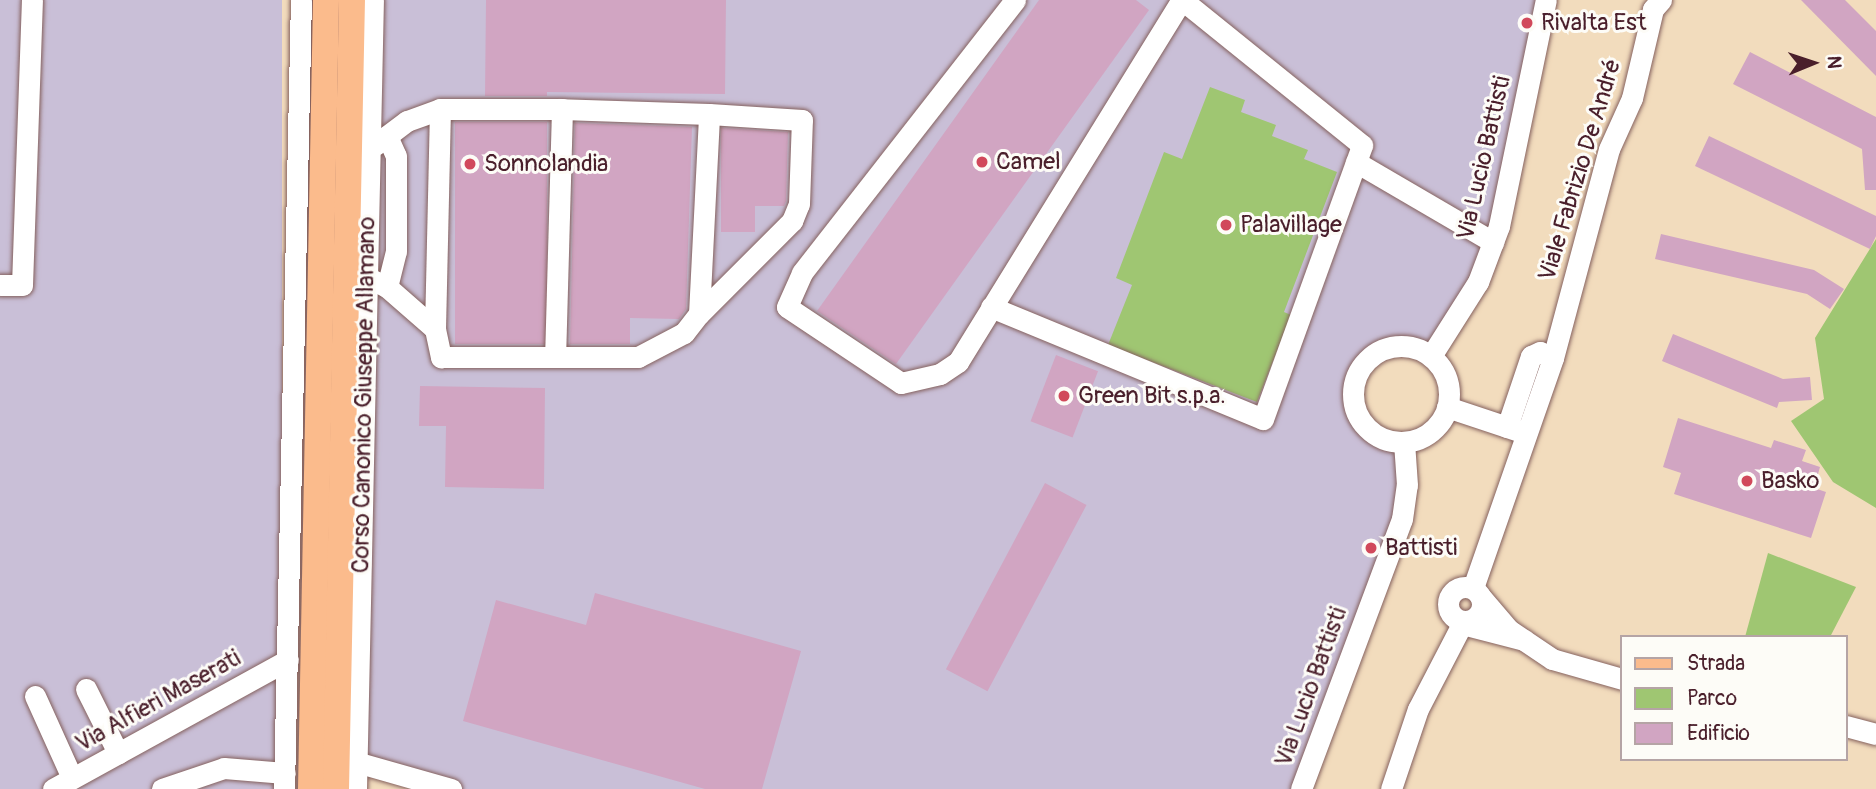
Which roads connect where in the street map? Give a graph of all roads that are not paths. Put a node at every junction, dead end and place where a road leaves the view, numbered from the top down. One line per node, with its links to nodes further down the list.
1 (32, 0): 17 (street)
2 (301, 0): 30 (street)
3 (326, 0): 42 (main road, Corso Canonico Giuseppe Allamano)
4 (352, 0): 43 (main road, Corso Canonico Giuseppe Allamano)
5 (373, 0): 13 (street, Corso Canonico Giuseppe Allamano)
6 (1016, 0): 19 (street)
7 (1182, 0): 14 (street); 19 (street)
8 (1546, 0): 15 (street, Via Lucio Battisti)
9 (1661, 0): 25 (street, Viale Fabrizio De André)
10 (440, 109): 11 (street); 13 (street); 21 (street)
11 (562, 109): 12 (street); 22 (street)
12 (709, 114): 20 (street); 20 (street)
13 (378, 142): 16 (street, Corso Canonico Giuseppe Allamano); 18 (street)
14 (1356, 162): 15 (street); 19 (street)
15 (1493, 242): 23 (street, Via Lucio Battisti)
16 (367, 277): 18 (street); 37 (street, Corso Canonico Giuseppe Allamano)
17 (0, 285)
18 (387, 287): 21 (street)
19 (991, 307)
20 (699, 314): 22 (street)
21 (435, 329): 22 (street)
22 (555, 356)
23 (1431, 356): 24 (street); 26 (street)
24 (1447, 407): 25 (street); 26 (street)
25 (1517, 430): 27 (street, Viale Fabrizio De André)
26 (1404, 442): 46 (street, Via Lucio Battisti)
27 (1477, 591): 28 (street, Viale Fabrizio De André); 29 (street)
28 (1462, 624): 29 (street); 47 (street)
29 (1524, 640): 31 (street)
30 (288, 660): 36 (street, Via Alfieri Maserati); 39 (street)
31 (1620, 678)
32 (86, 689): 36 (street)
33 (35, 696): 38 (street)
34 (1848, 727): 35 (street)
35 (1876, 734)
36 (118, 753): 38 (street, Via Alfieri Maserati)
37 (356, 762): 44 (street, Corso Canonico Giuseppe Allamano); 45 (street)
38 (72, 778): 40 (street, Via Alfieri Maserati)
39 (285, 781): 41 (street)
40 (53, 789)
41 (162, 789)
42 (311, 789)
43 (336, 789)
44 (356, 789)
45 (451, 789)
46 (1301, 789)
47 (1391, 789)

